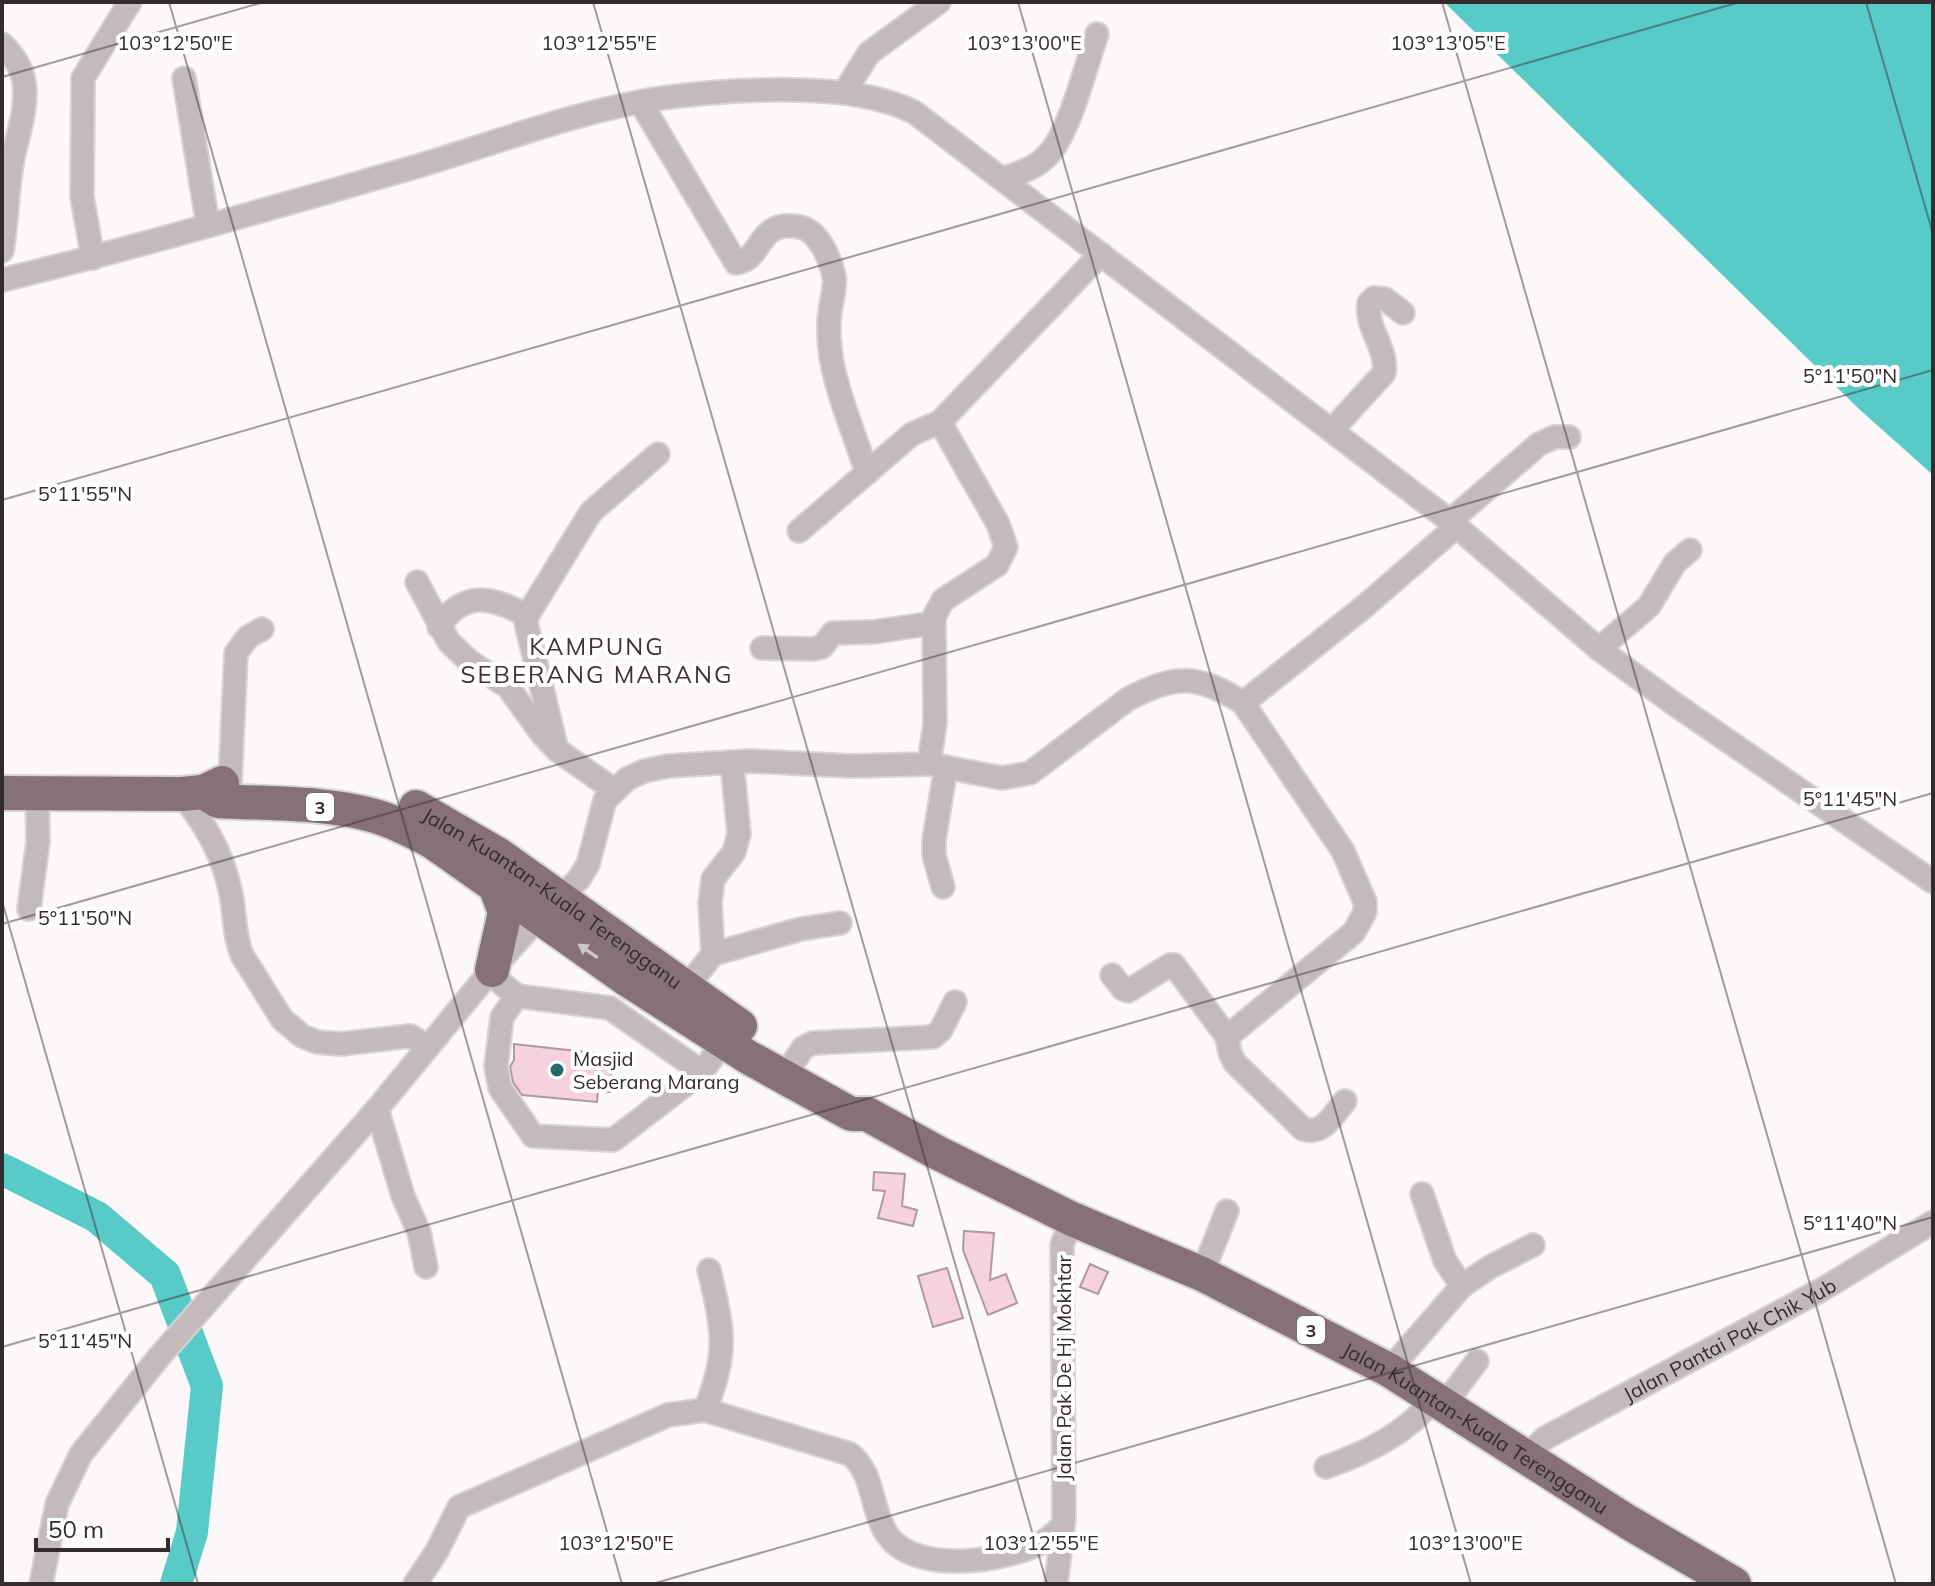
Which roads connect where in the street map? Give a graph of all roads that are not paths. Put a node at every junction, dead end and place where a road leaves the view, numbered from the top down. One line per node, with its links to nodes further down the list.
1 (130, 2): 14 (street)
2 (937, 2): 6 (street)
3 (1097, 34): 8 (street)
4 (2, 44): 12 (street)
5 (184, 78): 11 (street)
6 (844, 93): 7 (street); 9 (street)
7 (641, 103): 11 (street); 21 (street)
8 (1036, 165): 9 (street); 10 (street)
9 (1003, 179): 10 (street)
10 (1026, 196): 13 (street)
11 (208, 226): 14 (street)
12 (2, 251)
13 (1101, 254): 17 (street); 18 (street)
14 (93, 258): 15 (street)
15 (2, 280)
16 (1403, 313): 18 (street)
17 (940, 422): 21 (street); 27 (street)
18 (1332, 430): 22 (street)
19 (1569, 437): 22 (street)
20 (658, 454): 26 (street)
21 (867, 473): 23 (street)
22 (1454, 524): 31 (street); 32 (street)
23 (799, 531)
24 (1690, 550): 31 (street)
25 (417, 582): 28 (street)
26 (527, 616): 28 (street); 33 (street)
27 (934, 623): 30 (street); 35 (street)
28 (439, 627): 33 (street)
29 (262, 629): 36 (street)
30 (762, 648)
31 (1599, 649): 40 (street)
32 (1243, 703): 35 (street); 54 (street)
33 (557, 750): 37 (street)
34 (732, 762): 35 (street); 37 (street); 46 (street)
35 (937, 766): 42 (street)
36 (205, 790): 38 (highway, Jalan Kuantan-Kuala Terengganu / 3); 41 (highway, Jalan Kuantan-Kuala Terengganu / 3); 43 (highway, Jalan Kuantan-Kuala Terengganu / 3); 56 (street)
37 (614, 790): 43 (street)
38 (37, 791): 39 (highway, Jalan Kuantan-Kuala Terengganu / 3); 44 (street)
39 (2, 793)
40 (1933, 882)
41 (494, 883): 43 (highway, Jalan Kuantan-Kuala Terengganu / 3); 47 (highway)
42 (943, 887)
43 (550, 907): 47 (street); 49 (highway, Jalan Kuantan-Kuala Terengganu / 3, one-way to 43); 50 (highway, Jalan Kuantan-Kuala Terengganu / 3)
44 (29, 909)
45 (840, 923): 46 (street)
46 (713, 954): 50 (street)
47 (490, 972): 51 (street); 56 (street)
48 (1112, 975): 54 (street)
49 (628, 980): 53 (street); 55 (highway, Jalan Kuantan-Kuala Terengganu / 3)
50 (686, 988): 57 (highway, Jalan Kuantan-Kuala Terengganu / 3)
51 (517, 996): 53 (street); 58 (street)
52 (955, 1002): 57 (street)
53 (610, 1008): 58 (street)
54 (1227, 1037): 59 (street)
55 (724, 1041): 58 (street); 61 (highway, Jalan Kuantan-Kuala Terengganu / 3)
56 (427, 1046): 60 (street)
57 (795, 1060): 61 (highway, Jalan Kuantan-Kuala Terengganu / 3)
58 (702, 1072)
59 (1345, 1101)
60 (377, 1109): 67 (street); 79 (street)
61 (867, 1114): 64 (highway, Jalan Kuantan-Kuala Terengganu / 3)
62 (1422, 1194): 70 (street)
63 (1227, 1211): 69 (street)
64 (1072, 1219): 69 (highway, Jalan Kuantan-Kuala Terengganu / 3); 77 (street, Jalan Pak De Hj Mokhtar)
65 (1933, 1222): 75 (street, Jalan Pantai Pak Chik Yub)
66 (1533, 1245): 70 (street)
67 (426, 1267)
68 (709, 1270): 74 (street)
69 (1202, 1274): 72 (highway, Jalan Kuantan-Kuala Terengganu / 3)
70 (1462, 1286): 72 (street)
71 (1477, 1361): 73 (street)
72 (1389, 1370): 73 (highway, Jalan Kuantan-Kuala Terengganu / 3)
73 (1440, 1402): 75 (highway, Jalan Kuantan-Kuala Terengganu / 3); 76 (street)
74 (705, 1410): 77 (street); 80 (street)
75 (1526, 1457): 78 (highway, Jalan Kuantan-Kuala Terengganu / 3)
76 (1326, 1467)
77 (1063, 1522): 81 (street, Jalan Pak De Hj Mokhtar)
78 (1724, 1582)
79 (41, 1584)
80 (415, 1584)
81 (1056, 1584)

